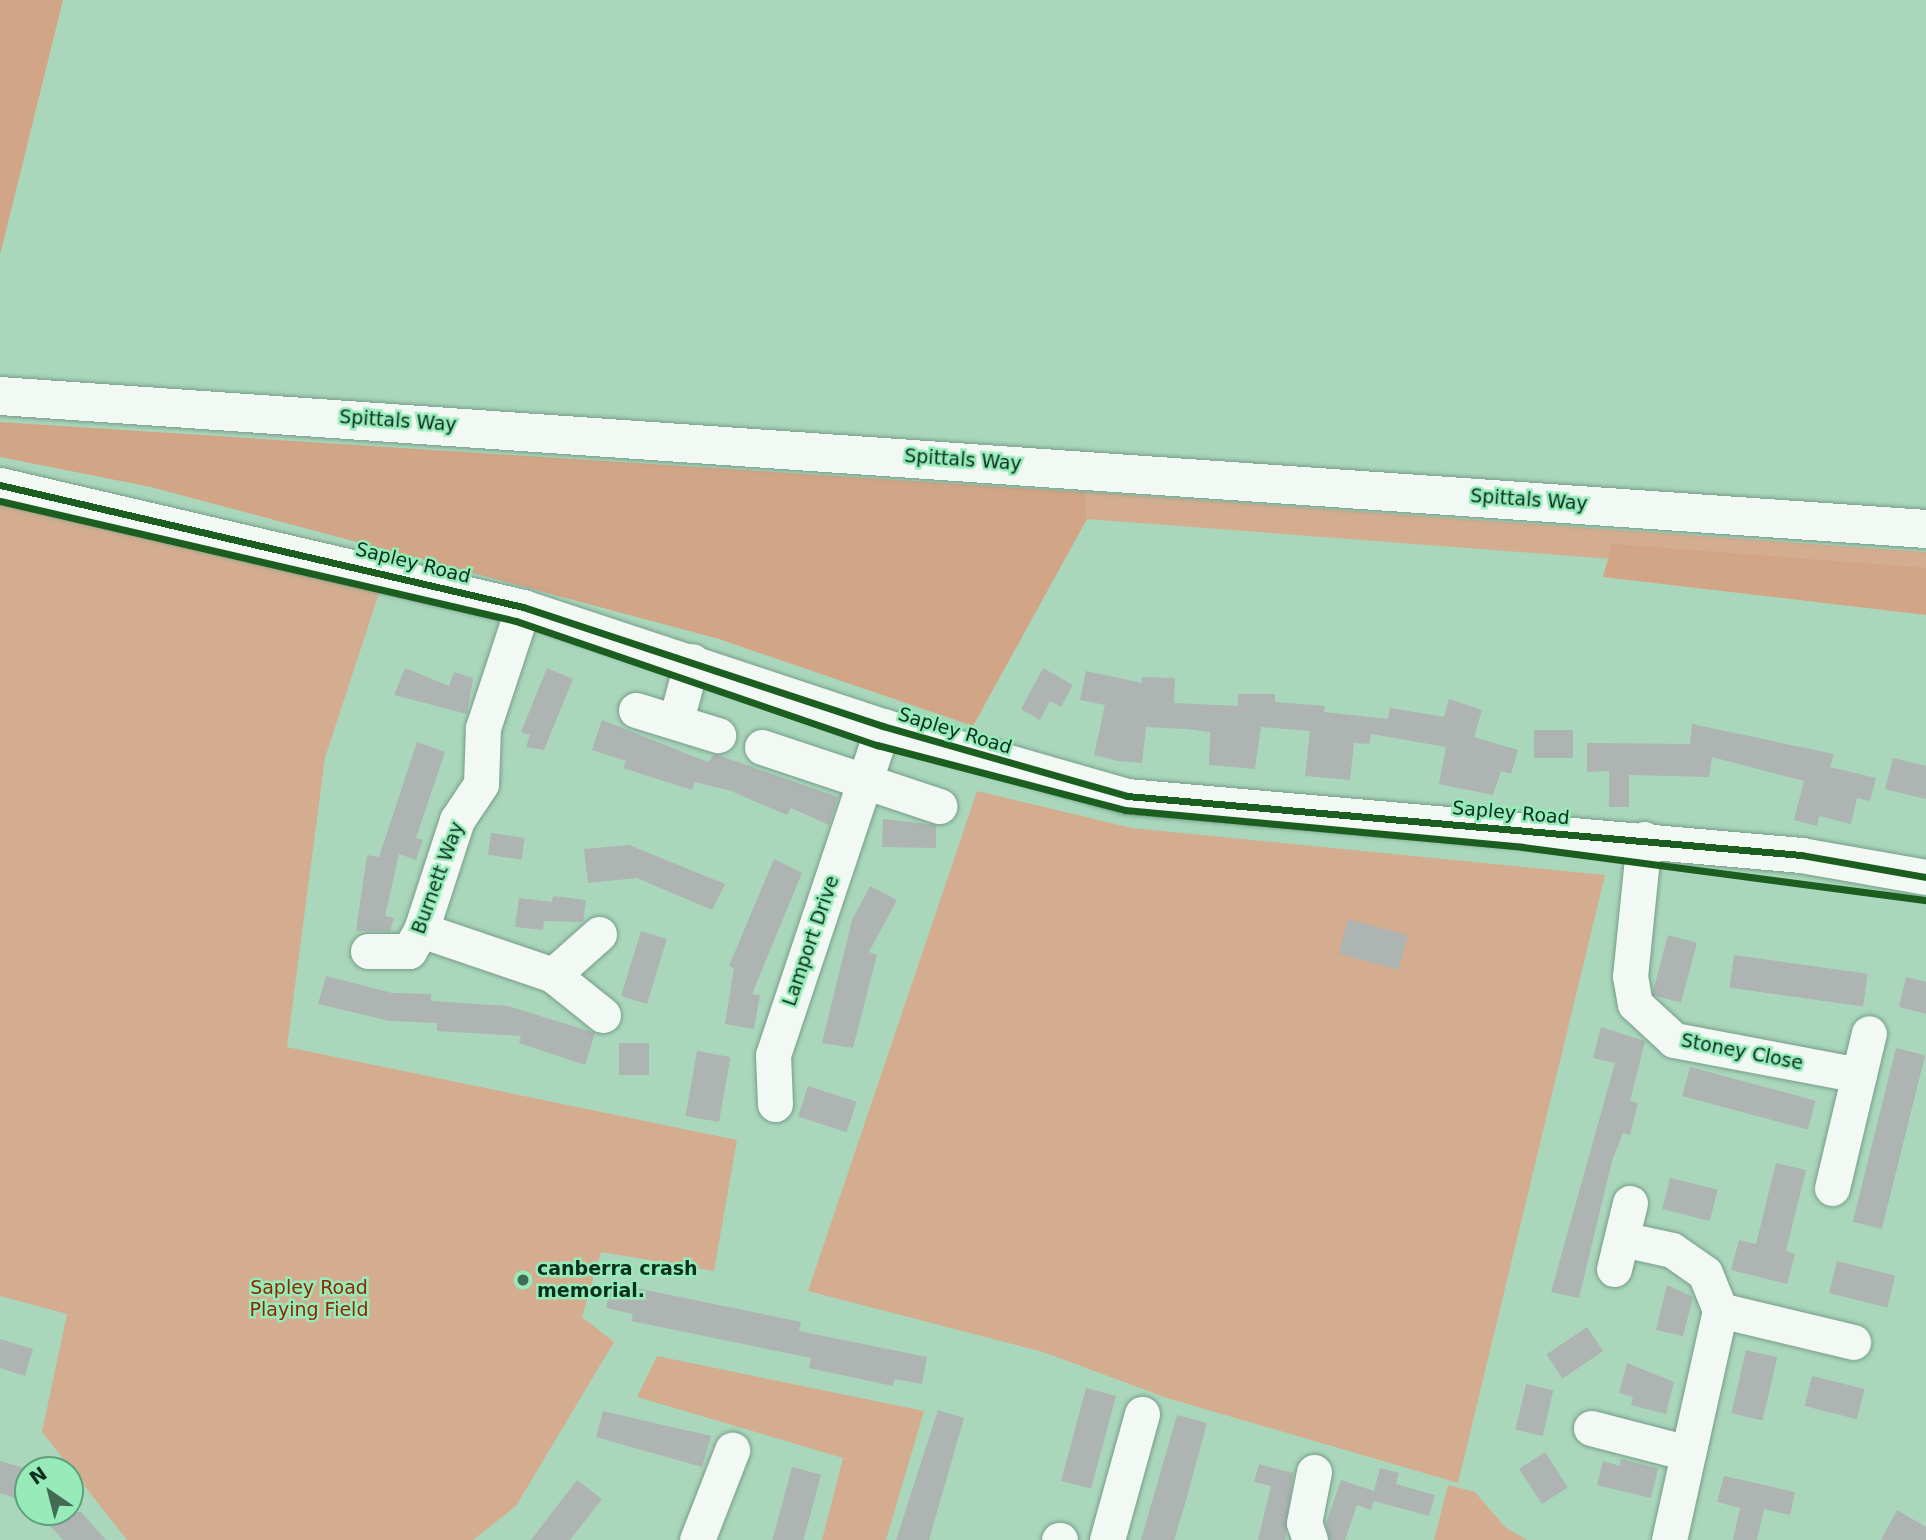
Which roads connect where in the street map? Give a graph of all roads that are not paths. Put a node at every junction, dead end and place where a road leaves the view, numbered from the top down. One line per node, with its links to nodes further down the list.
1 (0, 396): 3 (highway, Spittals Way)
2 (0, 485): 4 (street, Sapley Road)
3 (1926, 529)
4 (523, 607): 5 (street, Sapley Road); 15 (street, Burnett Way)
5 (692, 661): 7 (street); 8 (street, Sapley Road)
6 (636, 710): 7 (street)
7 (676, 720): 9 (street)
8 (883, 726): 11 (street, Lamport Drive); 13 (street, Sapley Road)
9 (718, 735)
10 (762, 747): 11 (street)
11 (869, 782): 12 (street); 22 (street, Lamport Drive)
12 (939, 806)
13 (1644, 839): 14 (street, Sapley Road); 21 (street, Stoney Close)
14 (1926, 877)
15 (421, 930): 17 (street, Burnett Way); 18 (street)
16 (599, 934): 18 (street)
17 (368, 951)
18 (553, 975): 19 (street)
19 (603, 1015)
20 (1869, 1033): 21 (street)
21 (1859, 1075): 23 (street)
22 (775, 1104)
23 (1832, 1188)
24 (1630, 1203): 25 (street)
25 (1720, 1310): 26 (street); 30 (street)
26 (1853, 1342)
27 (1142, 1414): 33 (street)
28 (1591, 1429): 30 (street)
29 (732, 1450): 32 (street)
30 (1688, 1452): 35 (street)
31 (1314, 1472): 34 (street)
32 (697, 1540)
33 (1107, 1540)
34 (1310, 1540)
35 (1669, 1540)

